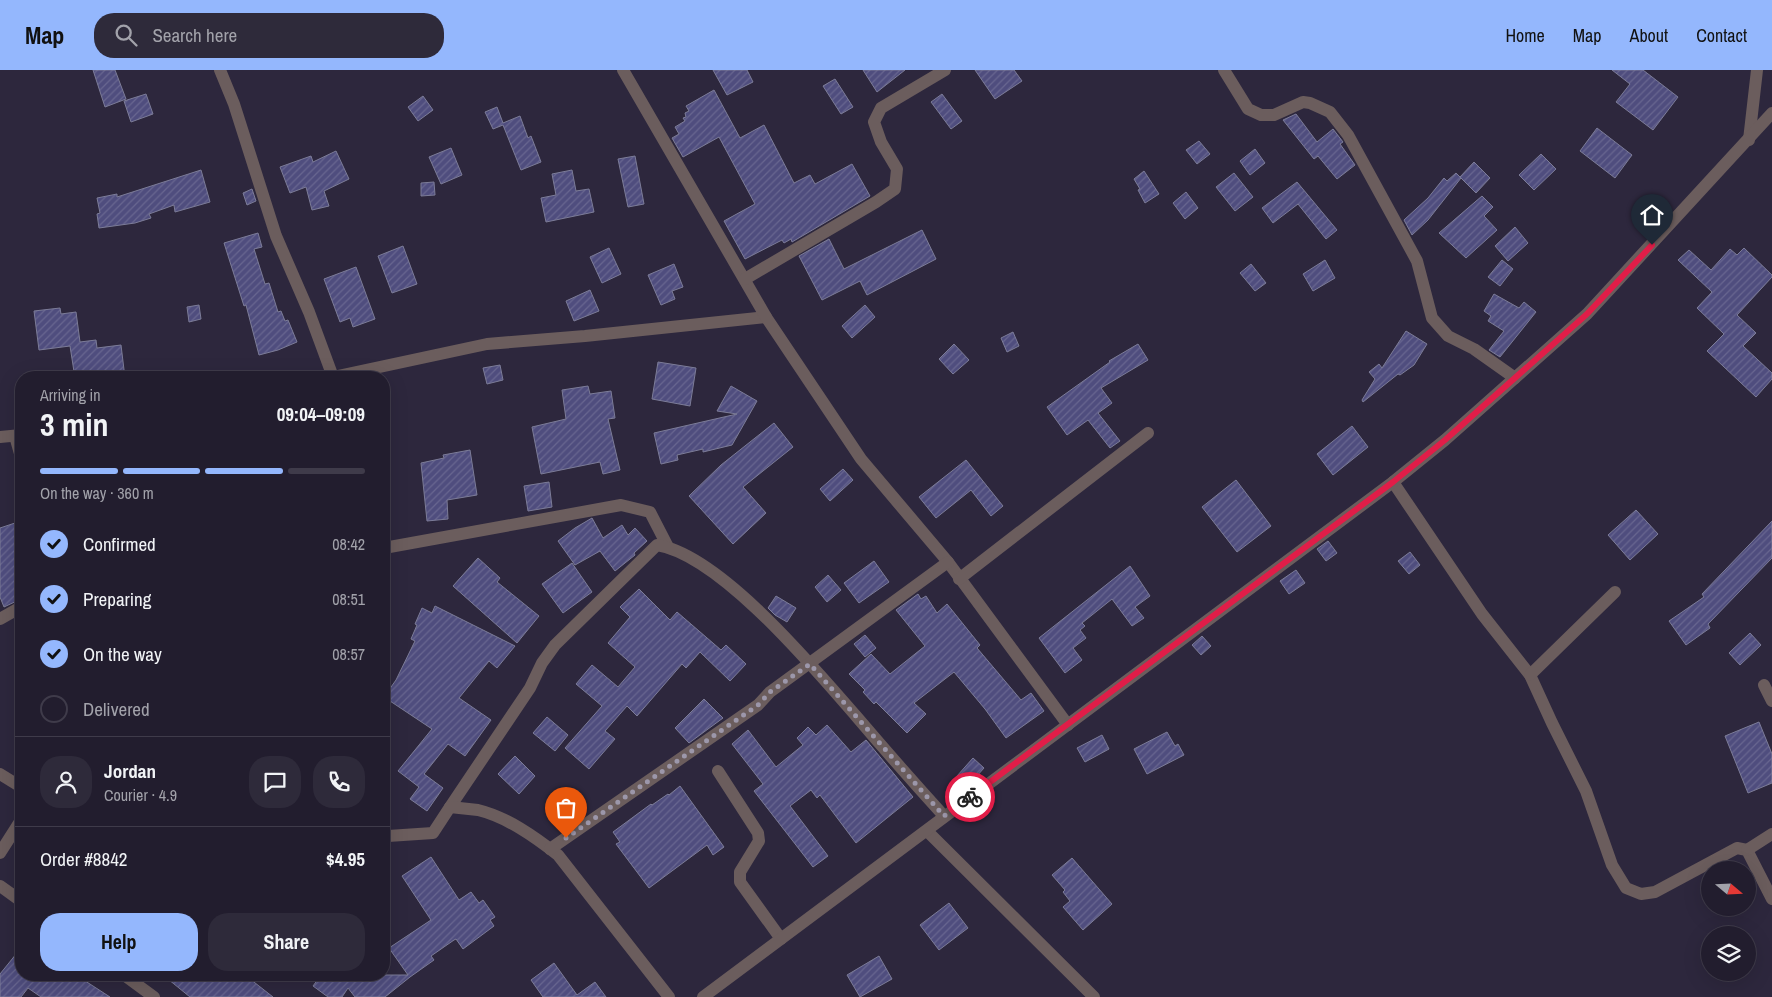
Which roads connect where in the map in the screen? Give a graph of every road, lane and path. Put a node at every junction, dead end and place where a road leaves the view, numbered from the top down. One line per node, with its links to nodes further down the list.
1 (220, 70): 10 (street)
2 (623, 70): 8 (street)
3 (945, 70): 8 (street)
4 (1224, 70): 12 (street)
5 (1757, 70): 7 (street)
6 (1772, 114): 7 (street)
7 (1749, 140): 12 (street)
8 (745, 279): 9 (street)
9 (766, 317): 11 (street); 19 (street)
10 (330, 371)
11 (360, 371)
12 (1516, 378): 16 (street)
13 (1148, 433): 20 (street)
14 (15, 436): 15 (street)
15 (0, 437)
16 (1393, 482): 25 (street); 28 (street)
17 (390, 547): 18 (street)
18 (668, 547): 24 (street); 32 (street)
19 (948, 562): 20 (street); 24 (street)
20 (960, 579): 28 (street)
21 (1615, 592): 25 (street)
22 (15, 610): 23 (street)
23 (0, 619)
24 (810, 664): 33 (street); 38 (street)
25 (1530, 675): 39 (street)
26 (1764, 685): 27 (street)
27 (1772, 701)
28 (1068, 725): 33 (street)
29 (718, 771): 44 (street)
30 (0, 774): 31 (street)
31 (15, 784)
32 (450, 807): 37 (street); 38 (street)
33 (944, 816): 35 (street)
34 (15, 829): 40 (street)
35 (927, 831): 44 (street); 49 (street)
36 (1772, 834): 39 (street)
37 (390, 836)
38 (550, 849): 47 (street)
39 (1747, 850): 43 (street)
40 (0, 853)
41 (0, 886): 42 (street)
42 (15, 897)
43 (1772, 899)
44 (781, 939): 48 (street)
45 (132, 981): 46 (street)
46 (154, 997)
47 (669, 997)
48 (703, 997)
49 (1094, 997)

